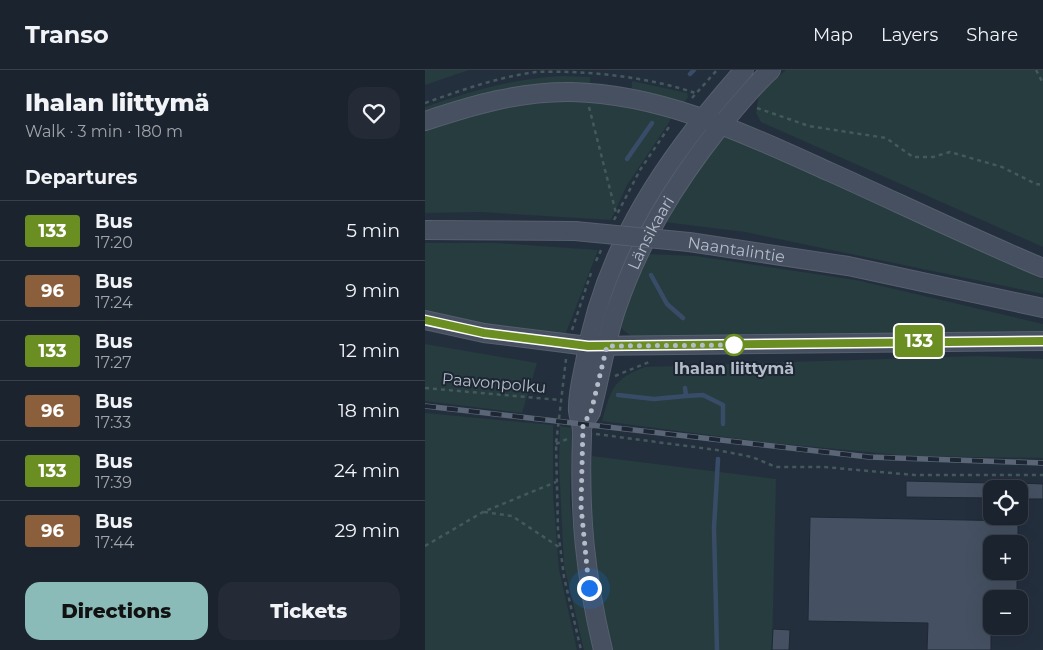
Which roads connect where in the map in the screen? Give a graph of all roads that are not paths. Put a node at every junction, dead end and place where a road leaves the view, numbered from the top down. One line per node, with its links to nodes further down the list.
1 (744, 70): 3 (main road, Länsikaari)
2 (771, 70): 5 (main road, Länsikaari)
3 (701, 119): 4 (main road); 5 (main road); 11 (main road, Länsikaari)
4 (425, 121)
5 (721, 126): 7 (main road); 12 (main road, Länsikaari)
6 (425, 230): 8 (main road, Naantalintie, bridge)
7 (1043, 268)
8 (1043, 308)
9 (425, 320): 11 (main road)
10 (1043, 341): 12 (main road)
11 (588, 346): 12 (main road); 13 (main road, Länsikaari)
12 (607, 346): 13 (main road, Länsikaari)
13 (583, 429): 14 (main road, Länsikaari)
14 (603, 650)

